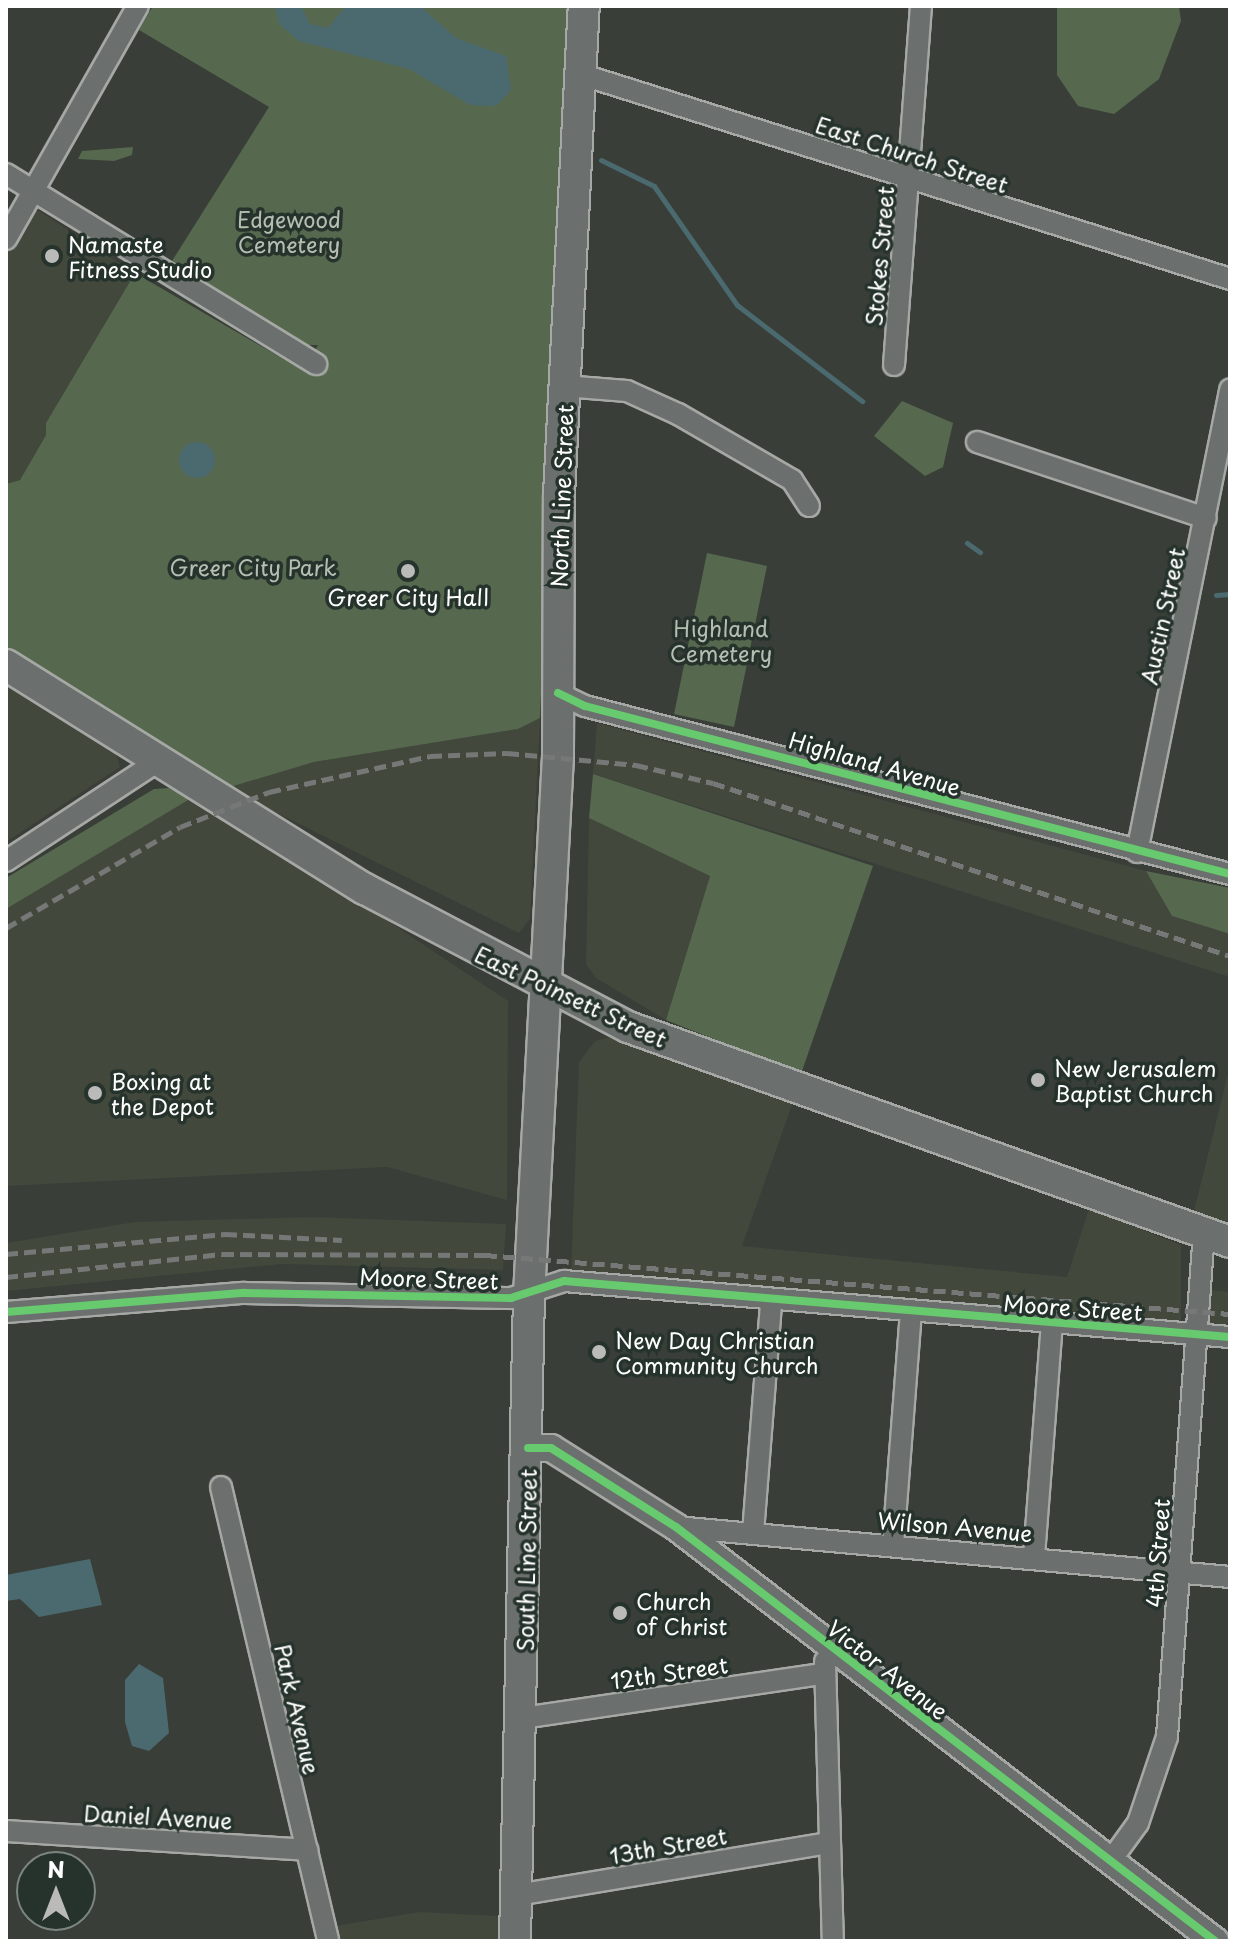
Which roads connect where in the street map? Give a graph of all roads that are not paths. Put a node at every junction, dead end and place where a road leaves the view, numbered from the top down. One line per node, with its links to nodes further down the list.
1 (138, 6): 7 (street)
2 (584, 6): 4 (main road, North Line Street)
3 (921, 6): 6 (street, Stokes Street)
4 (580, 74): 6 (street, East Church Street); 12 (main road, North Line Street)
5 (6, 174): 7 (street)
6 (909, 179): 9 (street, East Church Street); 11 (street, Stokes Street)
7 (34, 191): 8 (street); 10 (street)
8 (6, 239)
9 (1230, 279)
10 (316, 364)
11 (894, 365)
12 (564, 386): 15 (street); 18 (main road, North Line Street)
13 (1230, 389): 16 (street, Austin Street)
14 (977, 442): 16 (street)
15 (809, 506)
16 (1206, 518): 20 (street, Austin Street)
17 (6, 665): 19 (main road, East Poinsett Street)
18 (558, 693): 20 (street, Highland Avenue); 23 (main road, North Line Street)
19 (157, 762): 21 (street); 23 (main road, East Poinsett Street)
20 (1137, 852): 22 (street, Highland Avenue)
21 (6, 861)
22 (1230, 874)
23 (544, 986): 24 (main road, East Poinsett Street); 25 (main road, South Line Street)
24 (1217, 1237): 30 (street, 4th Street)
25 (529, 1295): 26 (street, Moore Street); 27 (street, Moore Street); 32 (main road, South Line Street)
26 (771, 1302): 28 (street, Moore Street); 35 (street)
27 (6, 1312)
28 (911, 1313): 29 (street, Moore Street); 36 (street)
29 (1052, 1323): 30 (street, Moore Street); 37 (street)
30 (1195, 1335): 31 (street, Moore Street); 38 (street, 4th Street)
31 (1230, 1337)
32 (528, 1448): 34 (street, Victor Avenue); 42 (main road, South Line Street)
33 (221, 1487): 45 (street, Park Avenue)
34 (676, 1527): 35 (street, Wilson Avenue); 40 (street, Victor Avenue)
35 (753, 1533): 36 (street, Wilson Avenue)
36 (893, 1545): 37 (street, Wilson Avenue)
37 (1034, 1556): 38 (street, Wilson Avenue)
38 (1180, 1569): 39 (street, Wilson Avenue); 46 (street, 4th Street)
39 (1230, 1577)
40 (829, 1646): 41 (street); 46 (street, Victor Avenue)
41 (821, 1674): 42 (street, 12th Street); 44 (street)
42 (523, 1718): 47 (main road, South Line Street)
43 (6, 1831): 45 (street, Daniel Avenue)
44 (827, 1843): 47 (street, 13th Street); 50 (street)
45 (307, 1850): 48 (street, Park Avenue)
46 (1109, 1863): 51 (street, Victor Avenue)
47 (517, 1895): 49 (main road, South Line Street)
48 (328, 1941)
49 (515, 1941)
50 (833, 1941)
51 (1215, 1941)

